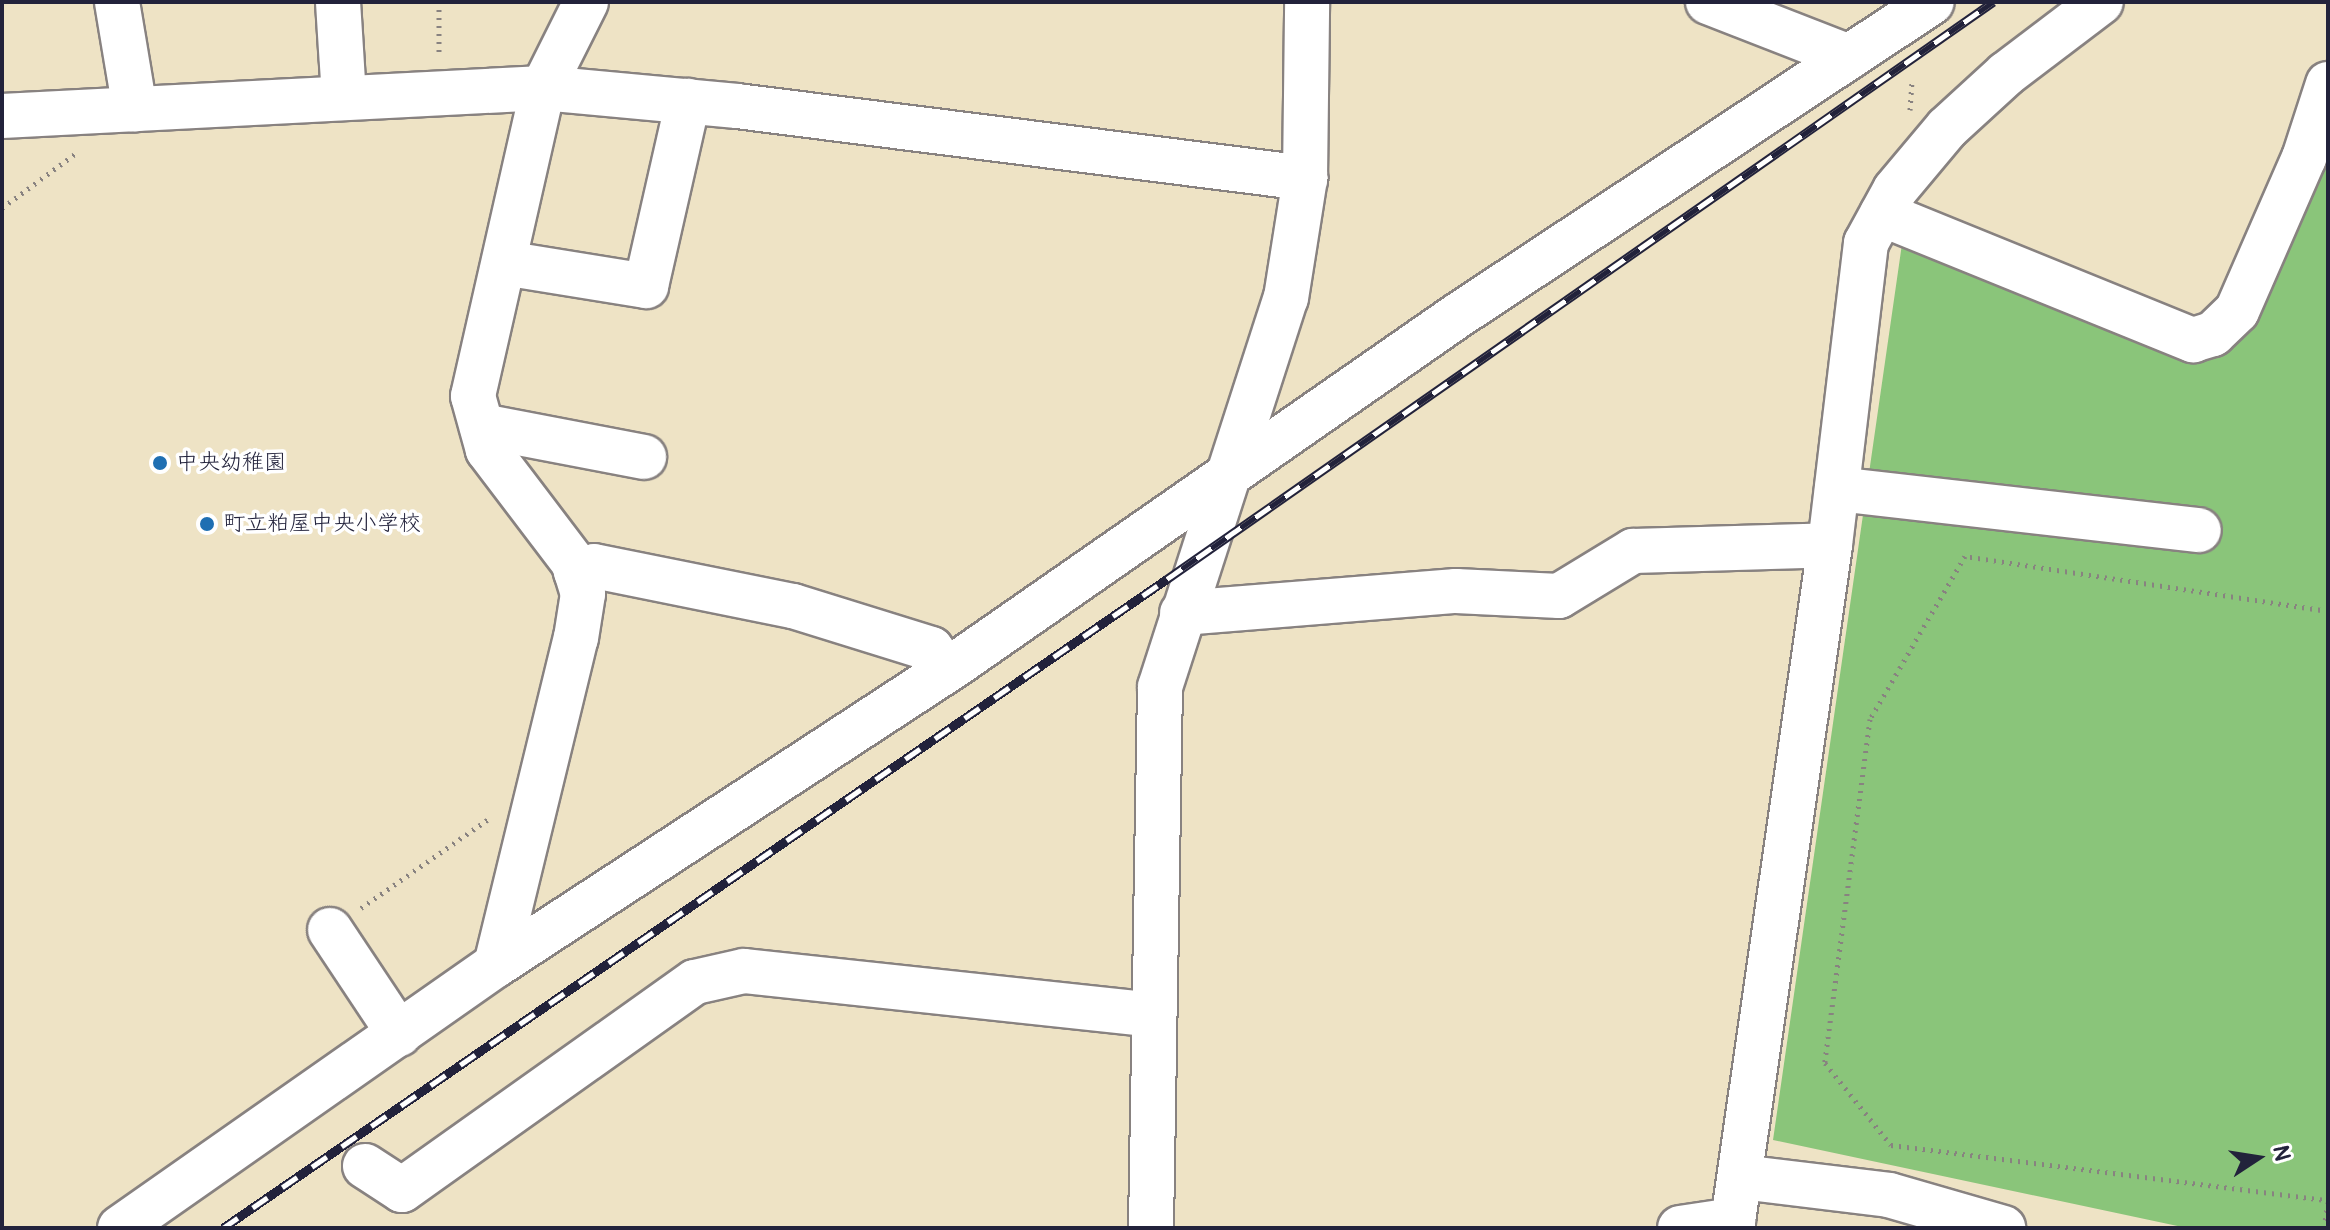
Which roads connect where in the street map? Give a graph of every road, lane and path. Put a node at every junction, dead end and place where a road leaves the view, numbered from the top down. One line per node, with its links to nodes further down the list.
1 (117, 2): 16 (street)
2 (338, 2): 14 (street)
3 (439, 2): 13 (path)
4 (586, 2): 12 (street)
5 (1307, 2): 19 (street)
6 (1708, 2): 10 (street)
7 (1932, 2): 9 (street)
8 (2101, 2): 21 (street)
9 (1893, 15): 10 (street)
10 (1849, 57): 25 (street)
11 (2328, 84): 21 (street)
12 (543, 88): 13 (street); 15 (street); 22 (street)
13 (439, 93): 14 (street)
14 (344, 98): 16 (street)
15 (688, 101): 19 (street); 22 (street)
16 (135, 109): 17 (street)
17 (2, 116)
18 (87, 145): 20 (path)
19 (1305, 178): 25 (street)
20 (2, 208)
21 (1882, 214): 26 (street)
22 (504, 263): 23 (street)
23 (482, 426): 24 (street); 29 (street)
24 (644, 457)
25 (1230, 472): 31 (street); 32 (street)
26 (1837, 489): 27 (street); 28 (street)
27 (2199, 530)
28 (1830, 545): 31 (street); 39 (street)
29 (576, 572): 32 (street); 33 (street)
30 (2328, 611): 40 (path)
31 (1182, 613): 36 (street)
32 (947, 670): 35 (street)
33 (540, 783): 34 (path); 35 (street)
34 (330, 930): 37 (street)
35 (496, 965): 37 (street)
36 (1153, 1015): 38 (street); 44 (street)
37 (399, 1034): 43 (street)
38 (365, 1166)
39 (1741, 1177): 41 (street); 42 (street)
40 (2328, 1201): 47 (path)
41 (1887, 1212): 46 (street)
42 (1732, 1224): 45 (street)
43 (120, 1228)
44 (1151, 1228)
45 (1680, 1228)
46 (2000, 1228)
47 (2324, 1228)

